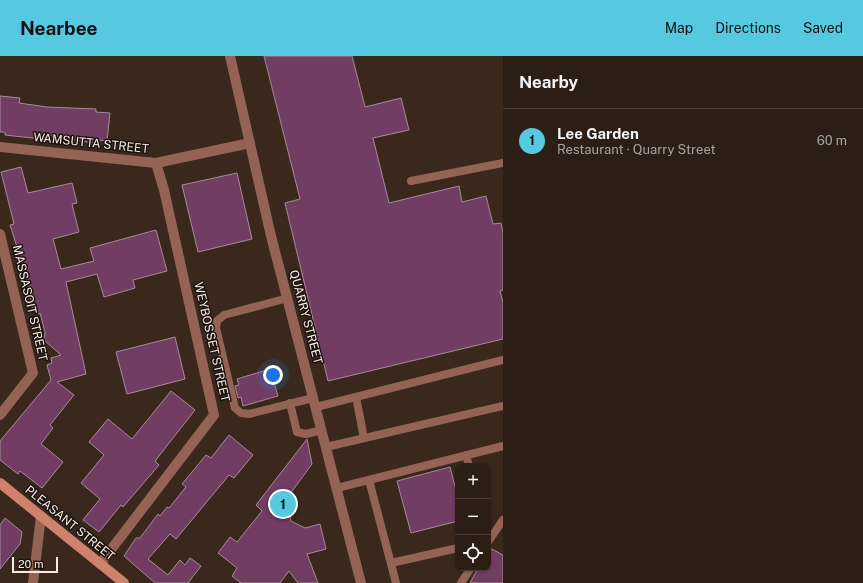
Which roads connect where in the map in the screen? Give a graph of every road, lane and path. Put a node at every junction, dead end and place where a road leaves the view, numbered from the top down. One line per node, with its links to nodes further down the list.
1 (230, 56): 2 (street, QUARRY STREET)
2 (250, 143): 4 (street, WAMSUTTA STREET); 8 (street, QUARRY STREET)
3 (0, 148): 4 (street, WAMSUTTA STREET)
4 (156, 163): 29 (street, WEYBOSSET STREET)
5 (503, 163): 6 (lane)
6 (411, 181)
7 (0, 234): 14 (street, MASSASOIT STREET)
8 (288, 298): 11 (street, QUARRY STREET); 12 (lane)
9 (503, 360): 10 (lane)
10 (356, 397): 11 (lane); 16 (lane)
11 (314, 402): 12 (lane); 15 (street, QUARRY STREET)
12 (290, 403): 15 (lane)
13 (503, 406): 16 (lane)
14 (0, 415)
15 (322, 430): 18 (street, QUARRY STREET)
16 (364, 438): 18 (lane)
17 (503, 446): 19 (lane)
18 (326, 447): 23 (street, QUARRY STREET)
19 (466, 455): 20 (lane); 21 (lane)
20 (468, 463)
21 (369, 480): 23 (lane); 28 (lane)
22 (0, 483): 24 (main road, PLEASANT STREET)
23 (336, 488): 33 (street, QUARRY STREET)
24 (41, 516): 29 (main road, PLEASANT STREET); 31 (street)
25 (503, 520): 26 (lane)
26 (491, 536)
27 (455, 549): 28 (lane)
28 (391, 563): 34 (lane)
29 (100, 564): 32 (main road, PLEASANT STREET)
30 (469, 571): 35 (lane)
31 (33, 583)
32 (124, 583)
33 (361, 583)
34 (396, 583)
35 (461, 583)

